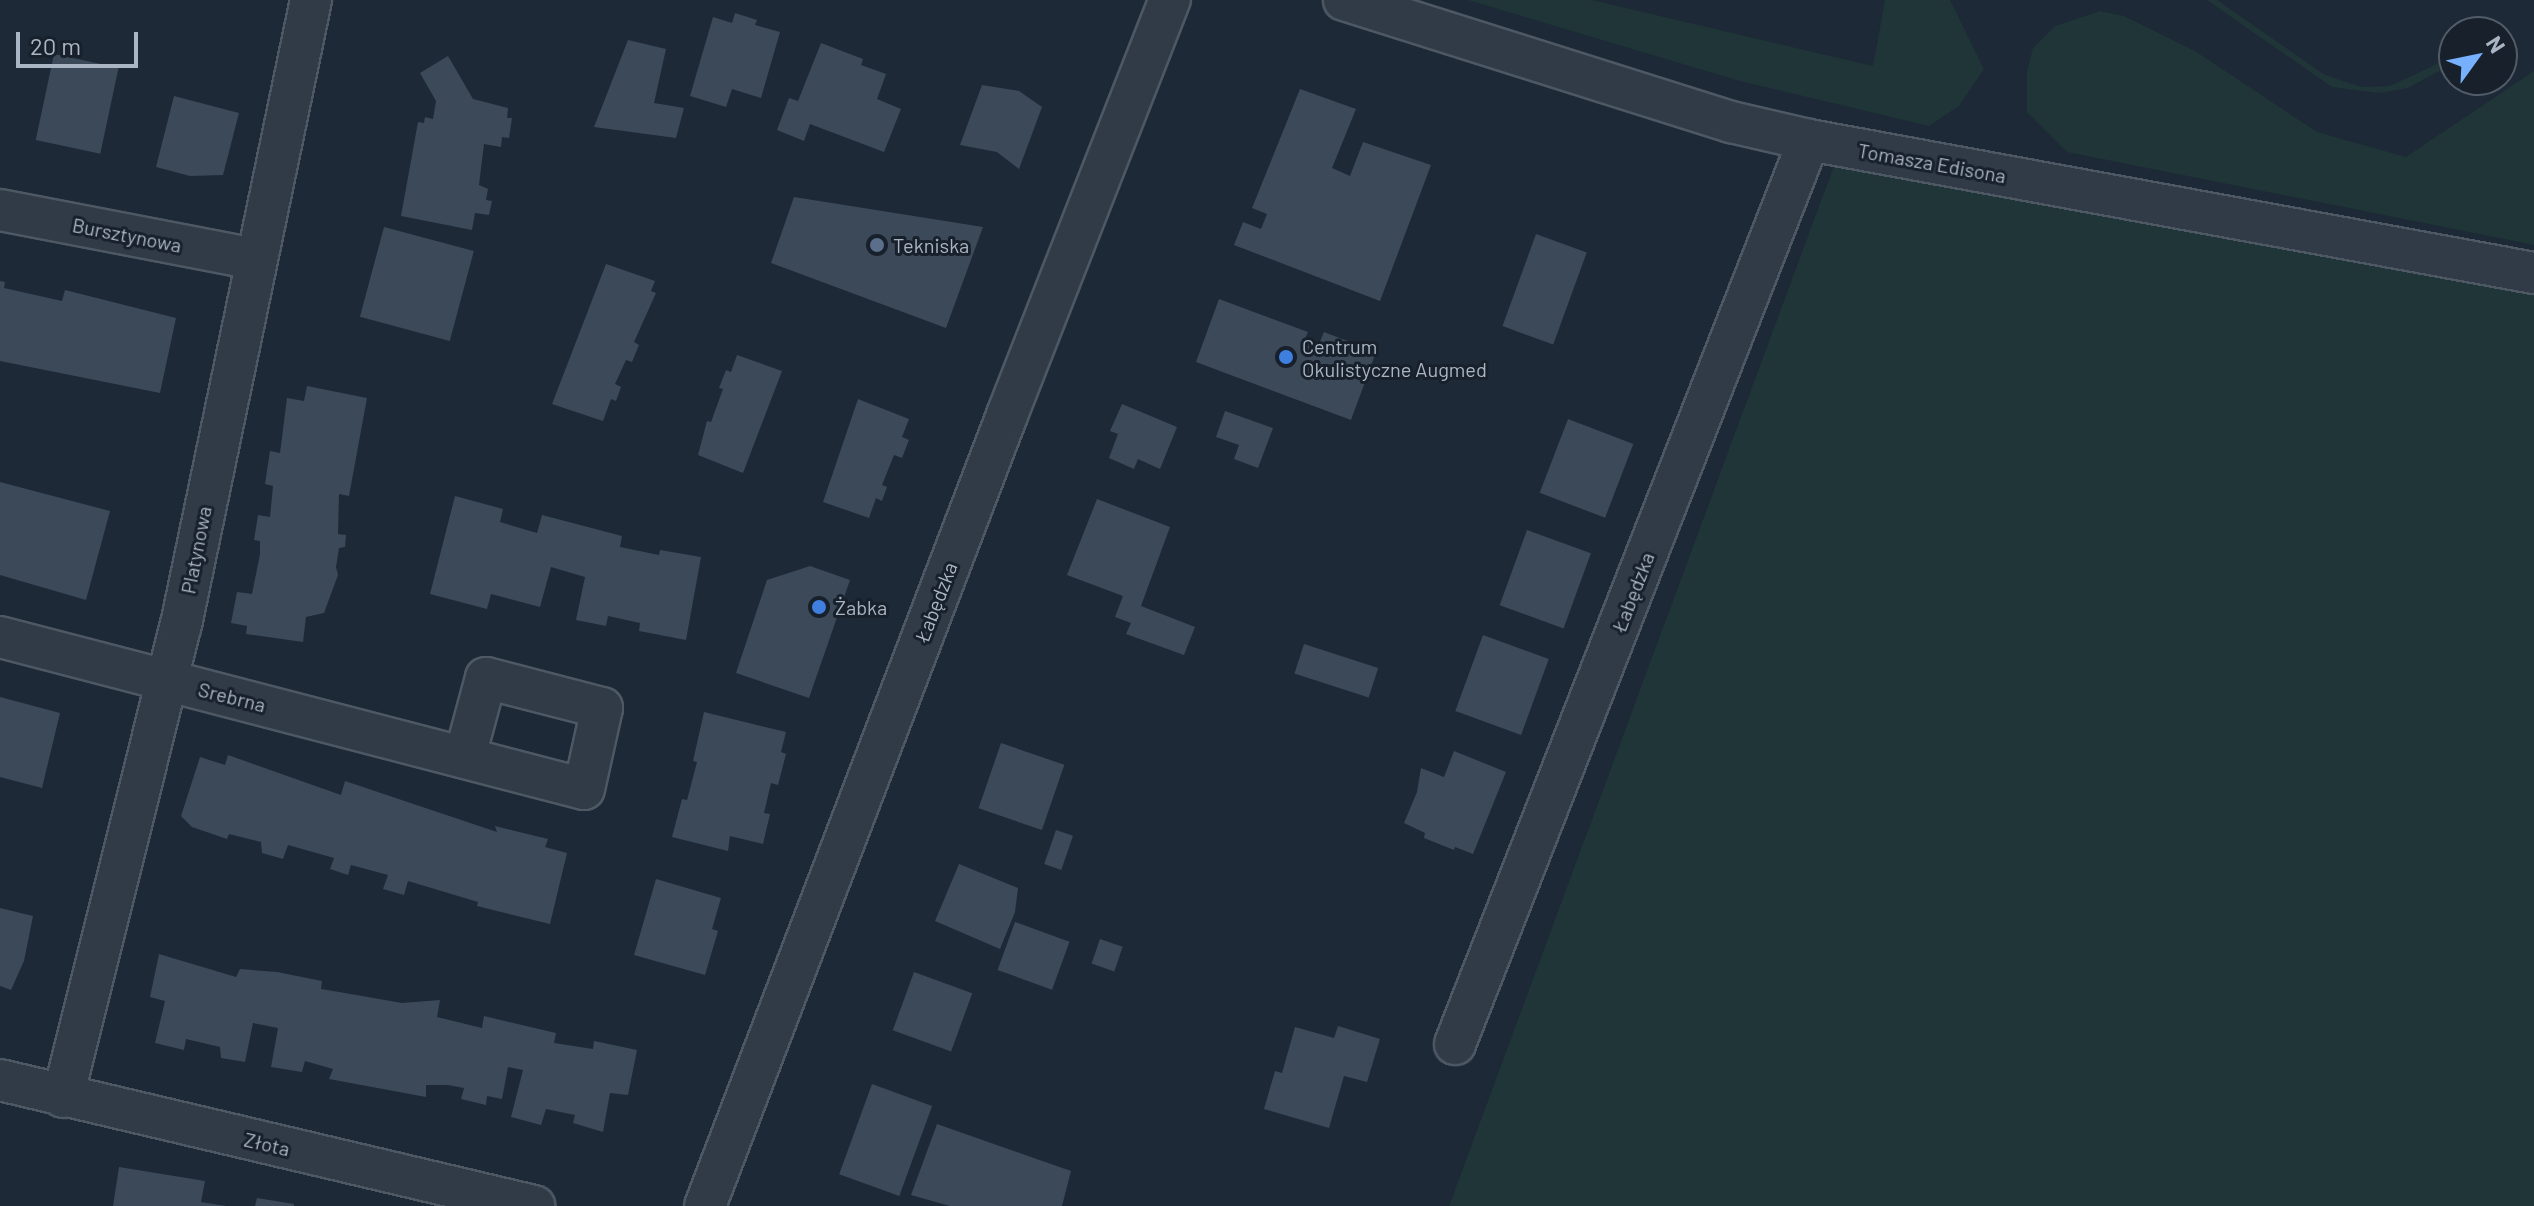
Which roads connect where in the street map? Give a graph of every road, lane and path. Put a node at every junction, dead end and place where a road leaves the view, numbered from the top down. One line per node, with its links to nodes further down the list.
1 (311, 0): 6 (street, Platynowa)
2 (1170, 0): 15 (street, Łabędzka)
3 (1344, 0): 4 (street, Tomasza Edisona)
4 (1809, 140): 7 (street, Tomasza Edisona); 11 (street, Łabędzka)
5 (0, 210): 6 (street, Bursztynowa)
6 (255, 259): 9 (street, Platynowa)
7 (2534, 273)
8 (0, 637): 9 (street, Srebrna)
9 (167, 681): 10 (street, Srebrna); 13 (street, Platynowa)
10 (465, 756)
11 (1455, 1044)
12 (0, 1080): 13 (street, Złota)
13 (63, 1097): 14 (street, Złota)
14 (534, 1206)
15 (705, 1206)

